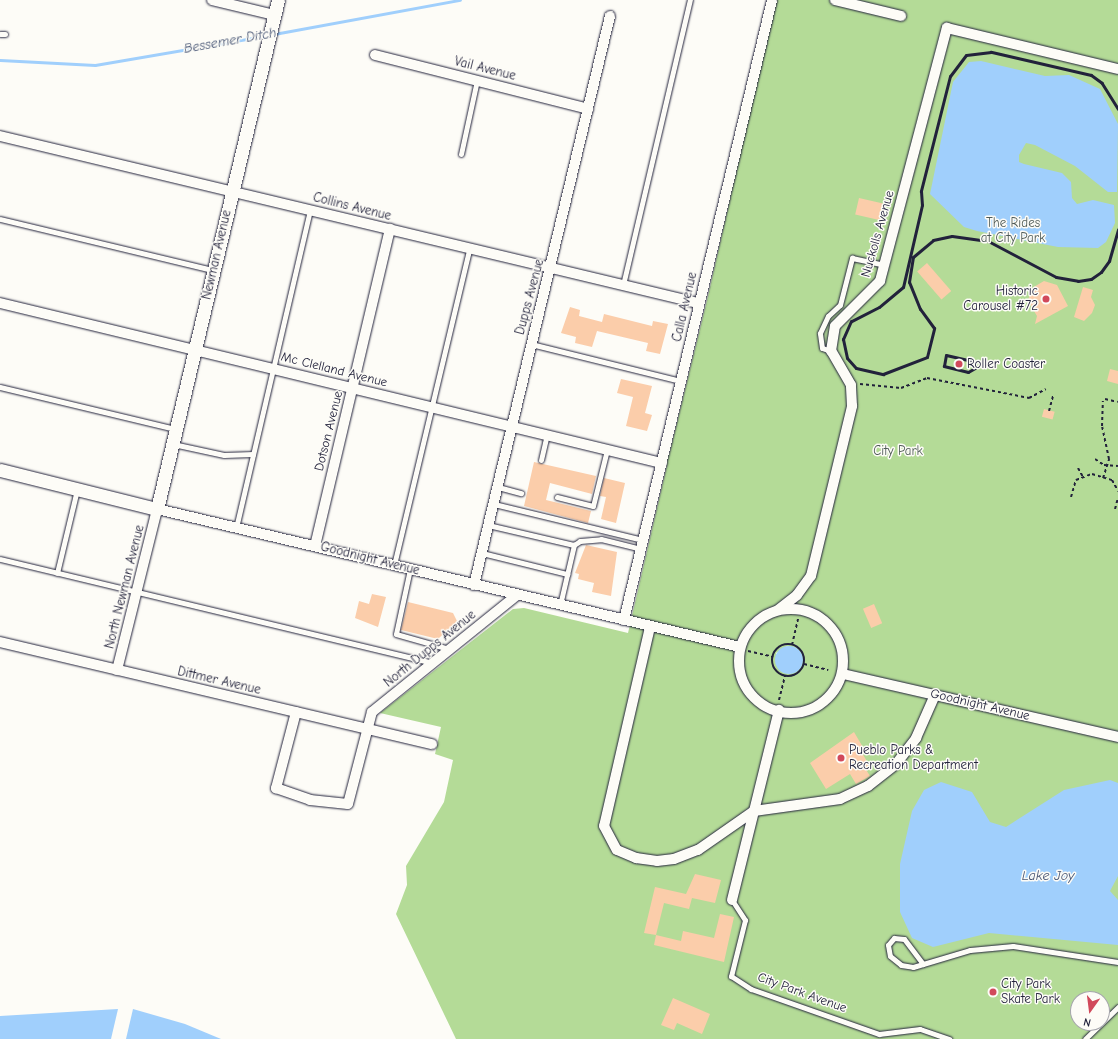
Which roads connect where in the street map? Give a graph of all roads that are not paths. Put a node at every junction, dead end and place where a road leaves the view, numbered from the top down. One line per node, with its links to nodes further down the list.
1 (212, 0): 6 (street)
2 (278, 0): 6 (street, Newman Avenue)
3 (690, 0): 23 (lane)
4 (772, 0): 25 (street, Calla Avenue)
5 (834, 0): 8 (street)
6 (274, 15): 15 (street, Newman Avenue)
7 (610, 16): 12 (street, Dupps Avenue)
8 (901, 16)
9 (375, 55): 11 (street, Vail Avenue)
10 (1118, 69): 20 (street, Nuckolls Avenue)
11 (477, 80): 12 (street, Vail Avenue); 14 (lane)
12 (588, 109): 21 (street, Dupps Avenue)
13 (0, 136): 15 (street, Collins Avenue)
14 (461, 154)
15 (232, 192): 16 (street, Collins Avenue); 22 (street, Newman Avenue)
16 (310, 210): 18 (street, Collins Avenue); 29 (lane)
17 (0, 219): 22 (lane)
18 (390, 229): 19 (street, Collins Avenue); 32 (street, Dotson Avenue)
19 (469, 249): 21 (street, Collins Avenue); 33 (lane)
20 (884, 265): 28 (street, Nuckolls Avenue); 28 (lane)
21 (551, 268): 23 (street, Collins Avenue); 26 (street, Dupps Avenue)
22 (214, 271): 27 (street, Newman Avenue)
23 (623, 284): 25 (street, Collins Avenue)
24 (0, 303): 27 (street, Mc Clelland Avenue)
25 (698, 303): 30 (street, Calla Avenue)
26 (531, 344): 30 (lane); 34 (street, Dupps Avenue)
27 (194, 350): 29 (street, Mc Clelland Avenue); 35 (street, Newman Avenue)
28 (831, 351): 66 (street)
29 (272, 369): 32 (street, Mc Clelland Avenue); 39 (lane)
30 (681, 380): 41 (street, Calla Avenue)
31 (0, 387): 35 (lane)
32 (352, 388): 33 (street, Mc Clelland Avenue); 55 (street, Dotson Avenue)
33 (431, 407): 34 (street, Mc Clelland Avenue); 58 (lane)
34 (512, 426): 36 (street, Mc Clelland Avenue); 43 (street, Dupps Avenue)
35 (176, 429): 37 (street, Newman Avenue)
36 (547, 435): 38 (street, Mc Clelland Avenue); 40 (lane)
37 (172, 444): 39 (lane); 48 (street, Newman Avenue)
38 (607, 450): 41 (street, Mc Clelland Avenue); 46 (lane)
39 (252, 454): 50 (lane)
40 (541, 460)
41 (662, 463): 53 (street, Calla Avenue)
42 (0, 471): 44 (street, Goodnight Avenue)
43 (498, 487): 45 (lane); 47 (street, Dupps Avenue)
44 (77, 489): 48 (street, Goodnight Avenue); 60 (lane)
45 (521, 493)
46 (557, 497)
47 (494, 504): 49 (street, Dupps Avenue); 51 (lane)
48 (157, 509): 50 (street, Goodnight Avenue); 63 (street, North Newman Avenue)
49 (488, 525): 54 (lane); 56 (street, Dupps Avenue)
50 (236, 528): 55 (street, Goodnight Avenue)
51 (603, 530): 52 (lane); 53 (lane)
52 (601, 539): 53 (lane); 54 (lane)
53 (642, 544): 67 (street, Calla Avenue)
54 (574, 545): 61 (lane)
55 (314, 546): 58 (street, Goodnight Avenue)
56 (482, 553): 61 (lane); 62 (street, Dupps Avenue)
57 (0, 559): 60 (lane)
58 (394, 565): 59 (street, Goodnight Avenue)
59 (410, 569): 62 (street, Goodnight Avenue); 71 (lane)
60 (57, 573): 63 (lane)
61 (567, 574): 65 (lane)
62 (474, 584): 64 (street, Goodnight Avenue)
63 (137, 592): 72 (lane); 73 (street, North Newman Avenue)
64 (517, 595): 65 (street, Goodnight Avenue); 71 (street, North Dupps Avenue)
65 (560, 605): 67 (street, Goodnight Avenue)
66 (778, 610): 70 (street); 74 (street)
67 (624, 620): 68 (street, Goodnight Avenue)
68 (650, 626): 70 (street, Goodnight Avenue); 81 (street)
69 (0, 642): 73 (street, Dittmer Avenue)
70 (742, 649): 76 (street)
71 (450, 650): 72 (street, North Dupps Avenue)
72 (433, 663): 78 (street, North Dupps Avenue)
73 (117, 670): 77 (street, Dittmer Avenue)
74 (843, 674): 75 (street, Goodnight Avenue); 76 (street)
75 (935, 695): 79 (street, Goodnight Avenue); 81 (street)
76 (779, 707): 81 (street, City Park Avenue)
77 (296, 712): 78 (street, Dittmer Avenue); 78 (street, North Dupps Avenue)
78 (367, 728): 80 (street, Dittmer Avenue)
79 (1118, 737)
80 (432, 744)
81 (754, 812): 82 (street, City Park Avenue)
82 (732, 900): 86 (lane, City Park Avenue)
83 (1118, 962): 84 (lane)
84 (923, 964): 84 (lane)
85 (1118, 1007): 87 (lane)
86 (949, 1039)
87 (1085, 1039)

